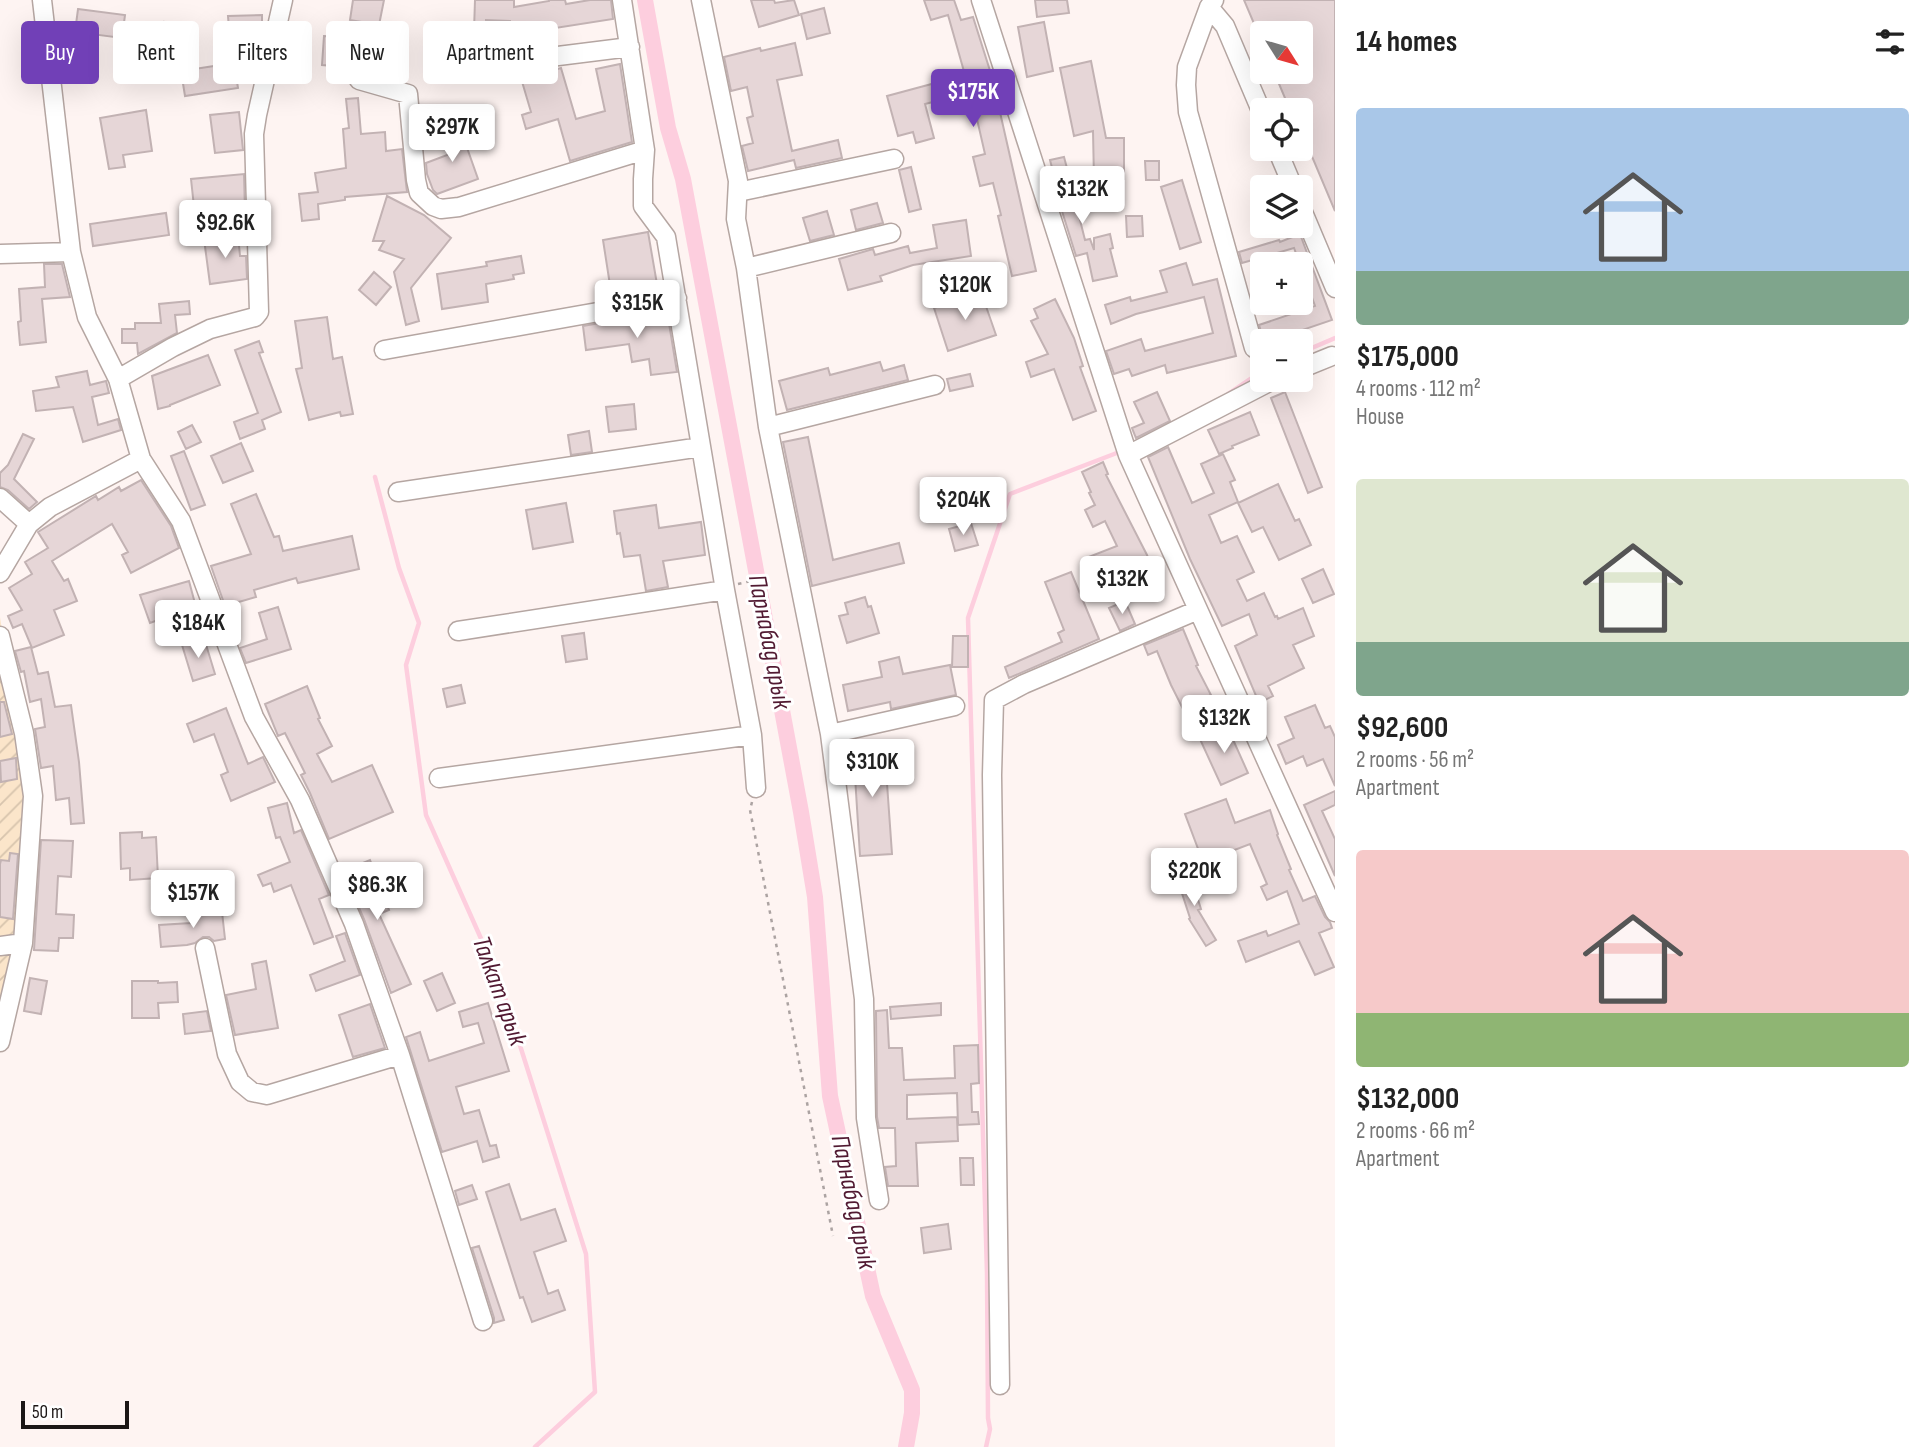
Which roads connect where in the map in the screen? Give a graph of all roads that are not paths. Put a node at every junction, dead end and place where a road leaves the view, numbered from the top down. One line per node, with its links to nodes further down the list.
1 (42, 0): 16 (street)
2 (284, 0): 25 (street)
3 (622, 0): 7 (street)
4 (701, 0): 13 (street)
5 (981, 0): 30 (street)
6 (1211, 3): 10 (street); 21 (street)
7 (630, 47): 8 (street); 11 (street)
8 (558, 56)
9 (373, 84): 11 (street)
10 (1256, 98)
11 (645, 149): 20 (street)
12 (894, 159): 13 (street)
13 (738, 192): 18 (street)
14 (891, 233): 18 (street)
15 (1313, 236): 19 (street)
16 (71, 252): 17 (street); 25 (street)
17 (0, 254)
18 (746, 268): 28 (street)
19 (1335, 288)
20 (677, 298): 22 (street); 29 (street)
21 (1250, 334)
22 (384, 350)
23 (1332, 356): 24 (street)
24 (1313, 364)
25 (118, 379): 31 (street)
26 (935, 386): 28 (street)
27 (1250, 392): 30 (street)
28 (768, 427): 41 (street)
29 (701, 447): 32 (street); 36 (street)
30 (1128, 455): 37 (street)
31 (141, 459): 34 (street); 50 (street)
32 (398, 492)
33 (0, 498): 34 (street)
34 (30, 524): 35 (street)
35 (0, 573)
36 (733, 586): 38 (street); 42 (street)
37 (1198, 610): 45 (street); 53 (street)
38 (458, 631)
39 (0, 636): 46 (street)
40 (955, 706): 41 (street)
41 (830, 734): 51 (street)
42 (752, 735): 43 (street); 44 (street)
43 (439, 778)
44 (756, 789)
45 (1335, 912)
46 (23, 943): 47 (street); 49 (street)
47 (0, 946)
48 (205, 948): 50 (street)
49 (0, 1042)
50 (400, 1055): 52 (street)
51 (879, 1200)
52 (483, 1321)
53 (1000, 1385)

